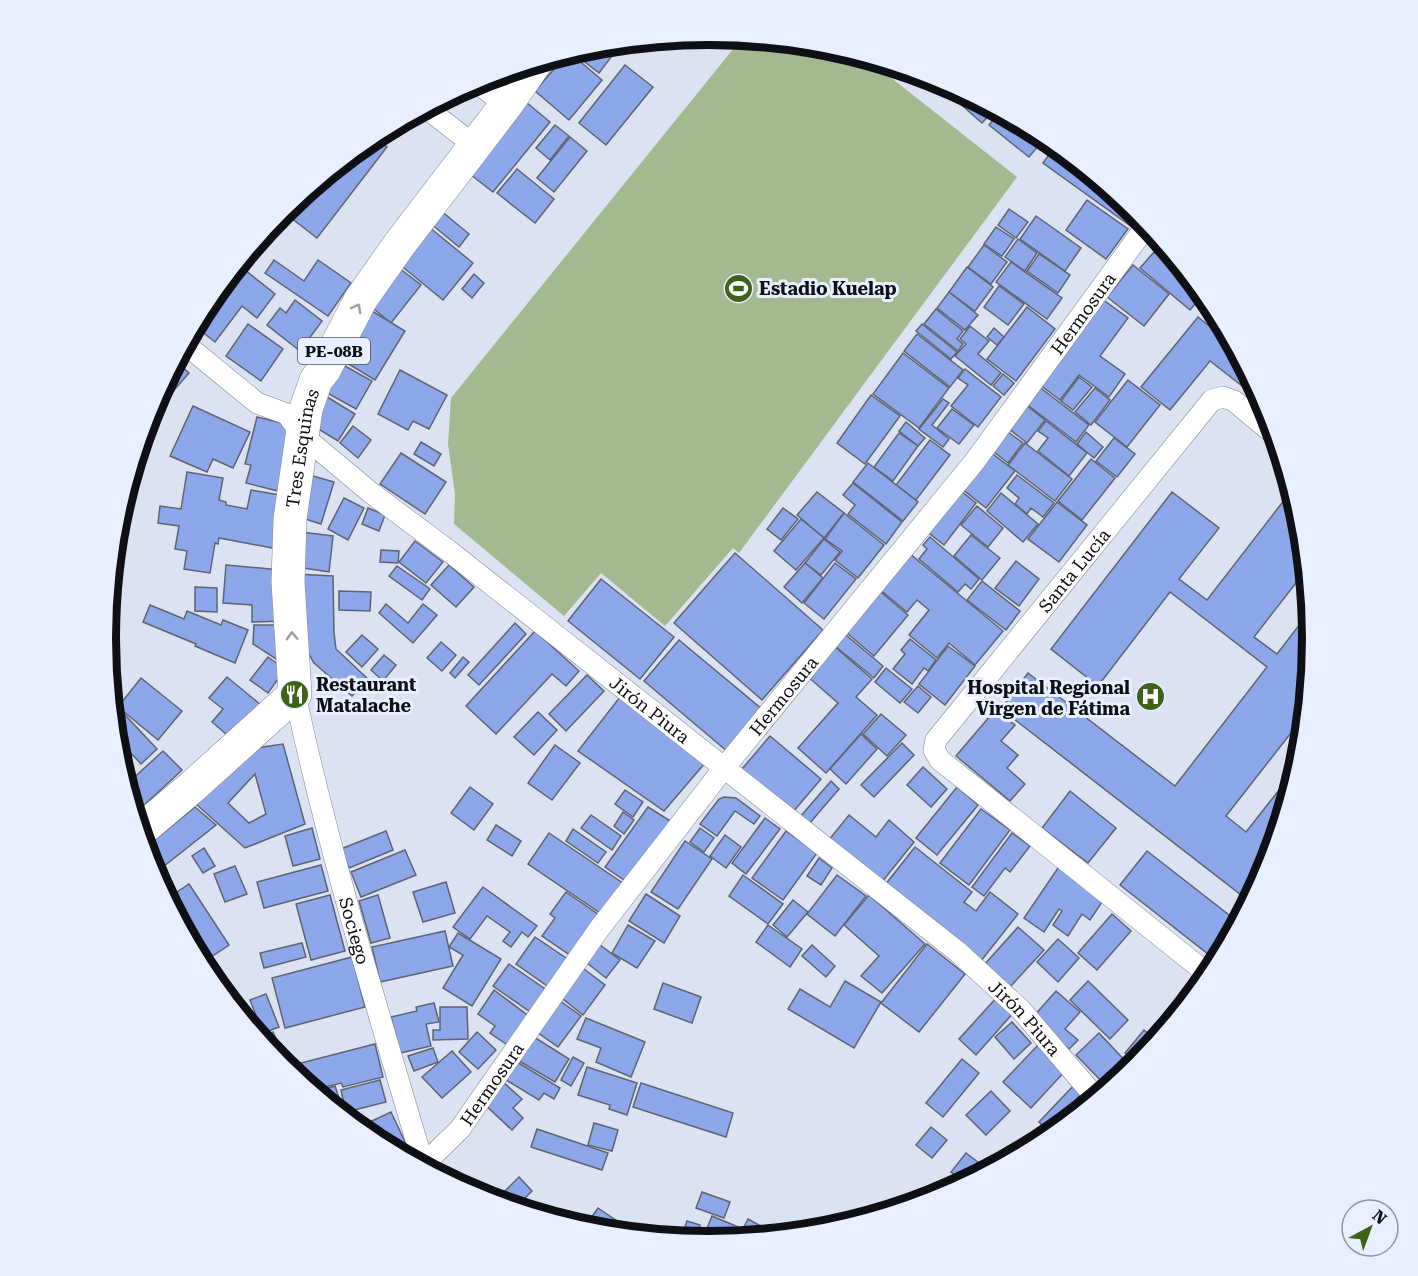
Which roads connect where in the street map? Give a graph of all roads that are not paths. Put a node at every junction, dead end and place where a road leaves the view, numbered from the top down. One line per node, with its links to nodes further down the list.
1 (528, 73): 3 (highway, Tres Esquinas / PE-08B)
2 (485, 89): 3 (street)
3 (506, 105): 5 (highway, Tres Esquinas / PE-08B)
4 (433, 113): 5 (street)
5 (474, 145): 9 (highway, Tres Esquinas / PE-08B, one-way to 5)
6 (1141, 233): 11 (street, Hermosura)
7 (191, 349): 9 (street, Jirón Piura)
8 (1262, 424): 13 (street, Santa Lucía)
9 (303, 436): 10 (highway, Tres Esquinas / PE-08B, one-way to 9); 11 (street, Jirón Piura)
10 (295, 694): 12 (highway); 15 (street, Sociego)
11 (724, 768): 14 (street, Jirón Piura); 16 (street, Hermosura)
12 (146, 826)
13 (1201, 969)
14 (1091, 1092)
15 (420, 1156)
16 (429, 1160)

